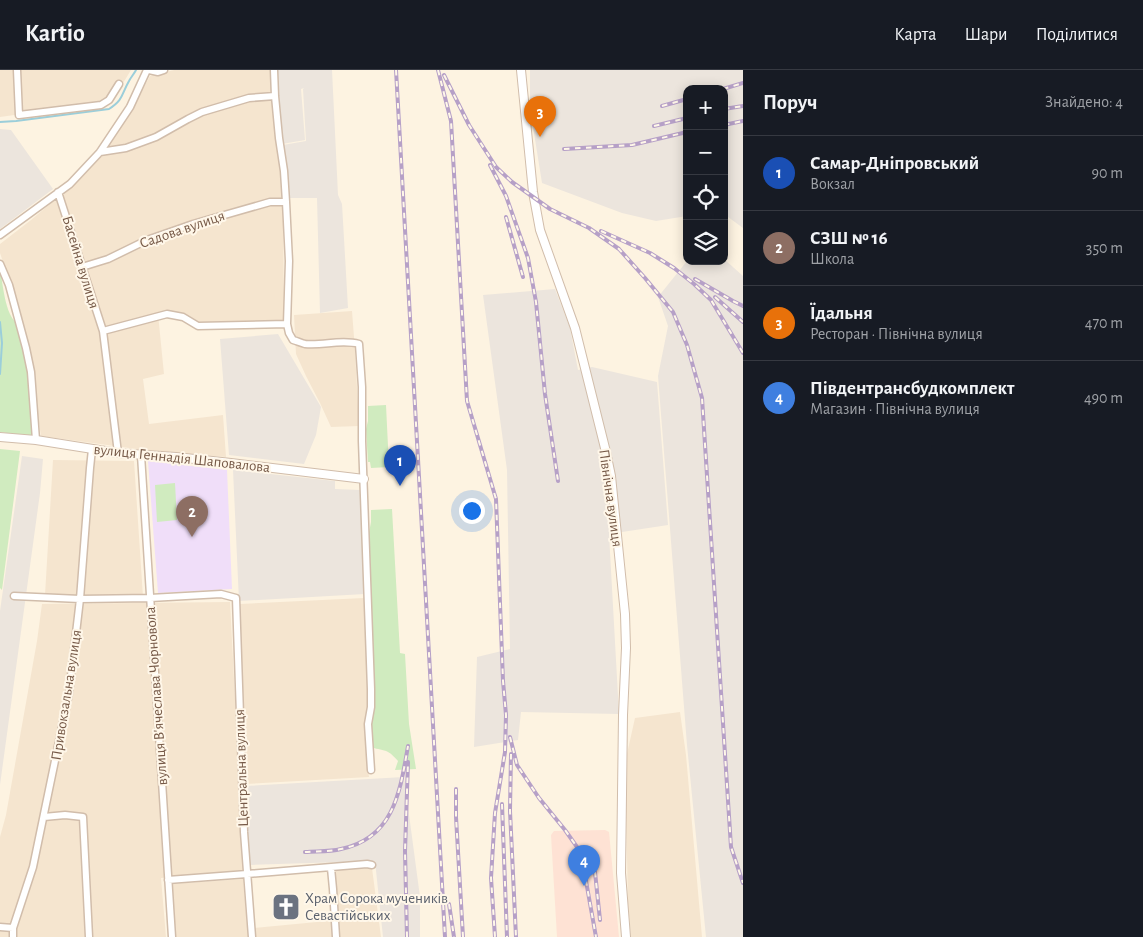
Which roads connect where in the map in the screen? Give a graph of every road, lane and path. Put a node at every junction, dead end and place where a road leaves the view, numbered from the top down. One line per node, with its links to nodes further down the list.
1 (16, 70): 6 (street)
2 (148, 70): 3 (street); 8 (street)
3 (164, 70)
4 (274, 70): 7 (street)
5 (521, 70): 38 (street, Північна вулиця)
6 (119, 84)
7 (275, 96): 8 (street); 10 (street)
8 (100, 152): 9 (street)
9 (58, 192): 11 (street); 13 (street, Басейна вулиця)
10 (286, 202): 13 (street, Садова вулиця); 14 (street)
11 (0, 235)
12 (0, 264): 17 (street)
13 (82, 267): 15 (street, Басейна вулиця)
14 (287, 324): 15 (street); 21 (street)
15 (103, 331): 19 (street, Басейна вулиця)
16 (2, 437): 17 (street, вулиця Геннадія Шаповалова)
17 (36, 440): 18 (street, вулиця Геннадія Шаповалова)
18 (92, 449): 19 (street, вулиця Геннадія Шаповалова); 24 (street, Привокзальна вулиця)
19 (118, 453): 20 (street, вулиця Геннадія Шаповалова)
20 (141, 455): 21 (street, вулиця Геннадія Шаповалова); 23 (street, вулиця В'ячеслава Чорновола)
21 (364, 479): 25 (street)
22 (14, 596): 24 (street)
23 (150, 598): 24 (street); 29 (street, Центральна вулиця); 30 (street, вулиця В'ячеслава Чорновола)
24 (80, 599): 26 (street, Привокзальна вулиця)
25 (371, 770)
26 (44, 817): 32 (street, Привокзальна вулиця); 34 (street)
27 (372, 865): 28 (street)
28 (331, 868): 29 (street); 37 (street)
29 (247, 874): 30 (street); 36 (street, Центральна вулиця)
30 (168, 880): 35 (street, вулиця В'ячеслава Чорновола)
31 (0, 927): 32 (street)
32 (13, 928): 33 (street, Привокзальна вулиця)
33 (13, 937)
34 (89, 937)
35 (172, 937)
36 (252, 937)
37 (336, 937)
38 (626, 937)

